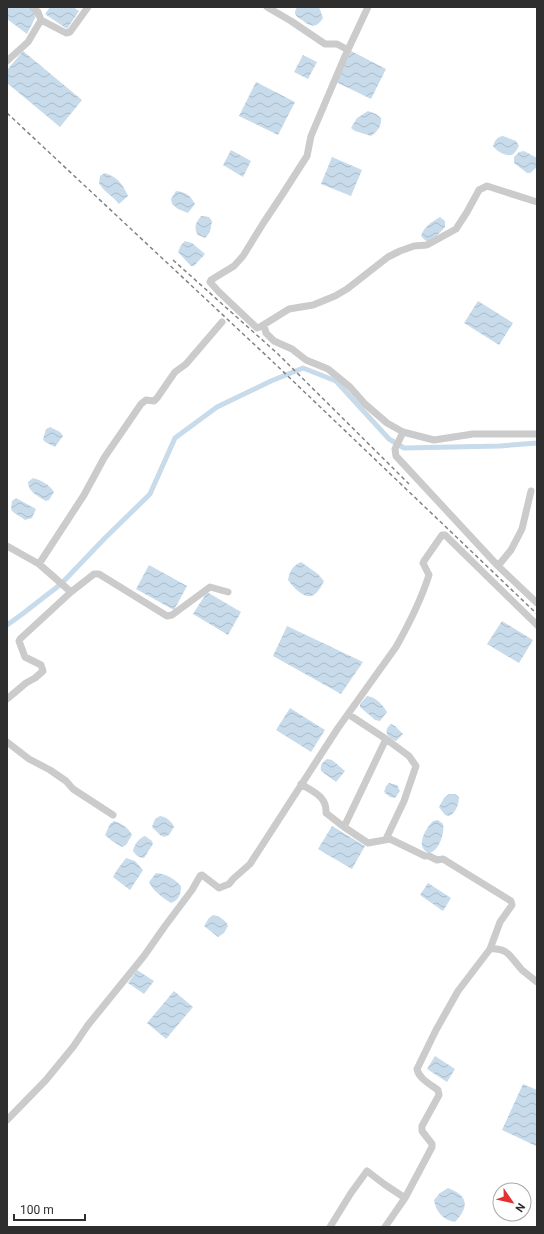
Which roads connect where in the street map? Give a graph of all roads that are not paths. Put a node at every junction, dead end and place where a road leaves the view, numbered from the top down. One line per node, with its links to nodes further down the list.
1 (32, 7): 5 (street)
2 (88, 7): 5 (street)
3 (267, 7): 6 (street)
4 (368, 7): 6 (street)
5 (41, 20): 7 (street)
6 (348, 50): 10 (street)
7 (7, 61)
8 (537, 202): 10 (street)
9 (222, 322): 15 (street)
10 (264, 324): 11 (street)
11 (403, 432): 12 (street); 16 (street)
12 (537, 434)
13 (531, 491): 16 (street)
14 (7, 546): 15 (street)
15 (39, 564): 17 (street)
16 (498, 566): 19 (street)
17 (70, 591): 18 (street); 21 (street)
18 (228, 592)
19 (537, 603)
20 (537, 625): 22 (street)
21 (7, 699)
22 (348, 714): 23 (street); 25 (street)
23 (386, 739): 27 (street); 28 (street)
24 (7, 742): 26 (street)
25 (300, 784): 27 (street); 31 (street)
26 (113, 815)
27 (344, 827): 28 (street)
28 (386, 839): 29 (street)
29 (490, 949): 30 (street); 32 (street)
30 (537, 982)
31 (7, 1120)
32 (405, 1198): 33 (street); 34 (street)
33 (330, 1227)
34 (385, 1227)

